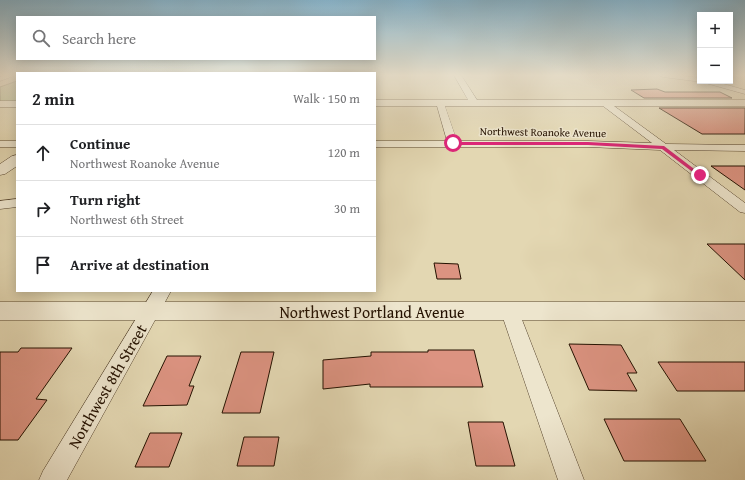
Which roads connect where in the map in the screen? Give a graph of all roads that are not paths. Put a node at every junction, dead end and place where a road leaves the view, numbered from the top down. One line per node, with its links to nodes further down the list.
1 (471, 97): 4 (street)
2 (376, 103): 3 (street)
3 (440, 103): 4 (street); 9 (street)
4 (474, 103): 5 (street)
5 (605, 103): 6 (street); 13 (street)
6 (745, 103)
7 (0, 104): 8 (street)
8 (16, 104)
9 (453, 143): 12 (street, Northwest Roanoke Avenue); 13 (street, Northwest Roanoke Avenue)
10 (0, 144): 11 (street)
11 (16, 144)
12 (376, 144)
13 (664, 147): 14 (street, Northwest Roanoke Avenue); 19 (street)
14 (745, 148)
15 (16, 161): 16 (street)
16 (0, 171)
17 (16, 203): 18 (street)
18 (0, 204)
19 (745, 209)
20 (161, 292): 22 (street, Northwest 8th Street)
21 (0, 311): 22 (street, Northwest Portland Avenue)
22 (150, 311): 24 (street, Northwest Portland Avenue); 25 (street, Northwest 8th Street)
23 (745, 311): 24 (street, Northwest Portland Avenue)
24 (510, 312): 26 (street)
25 (52, 480)
26 (571, 480)

